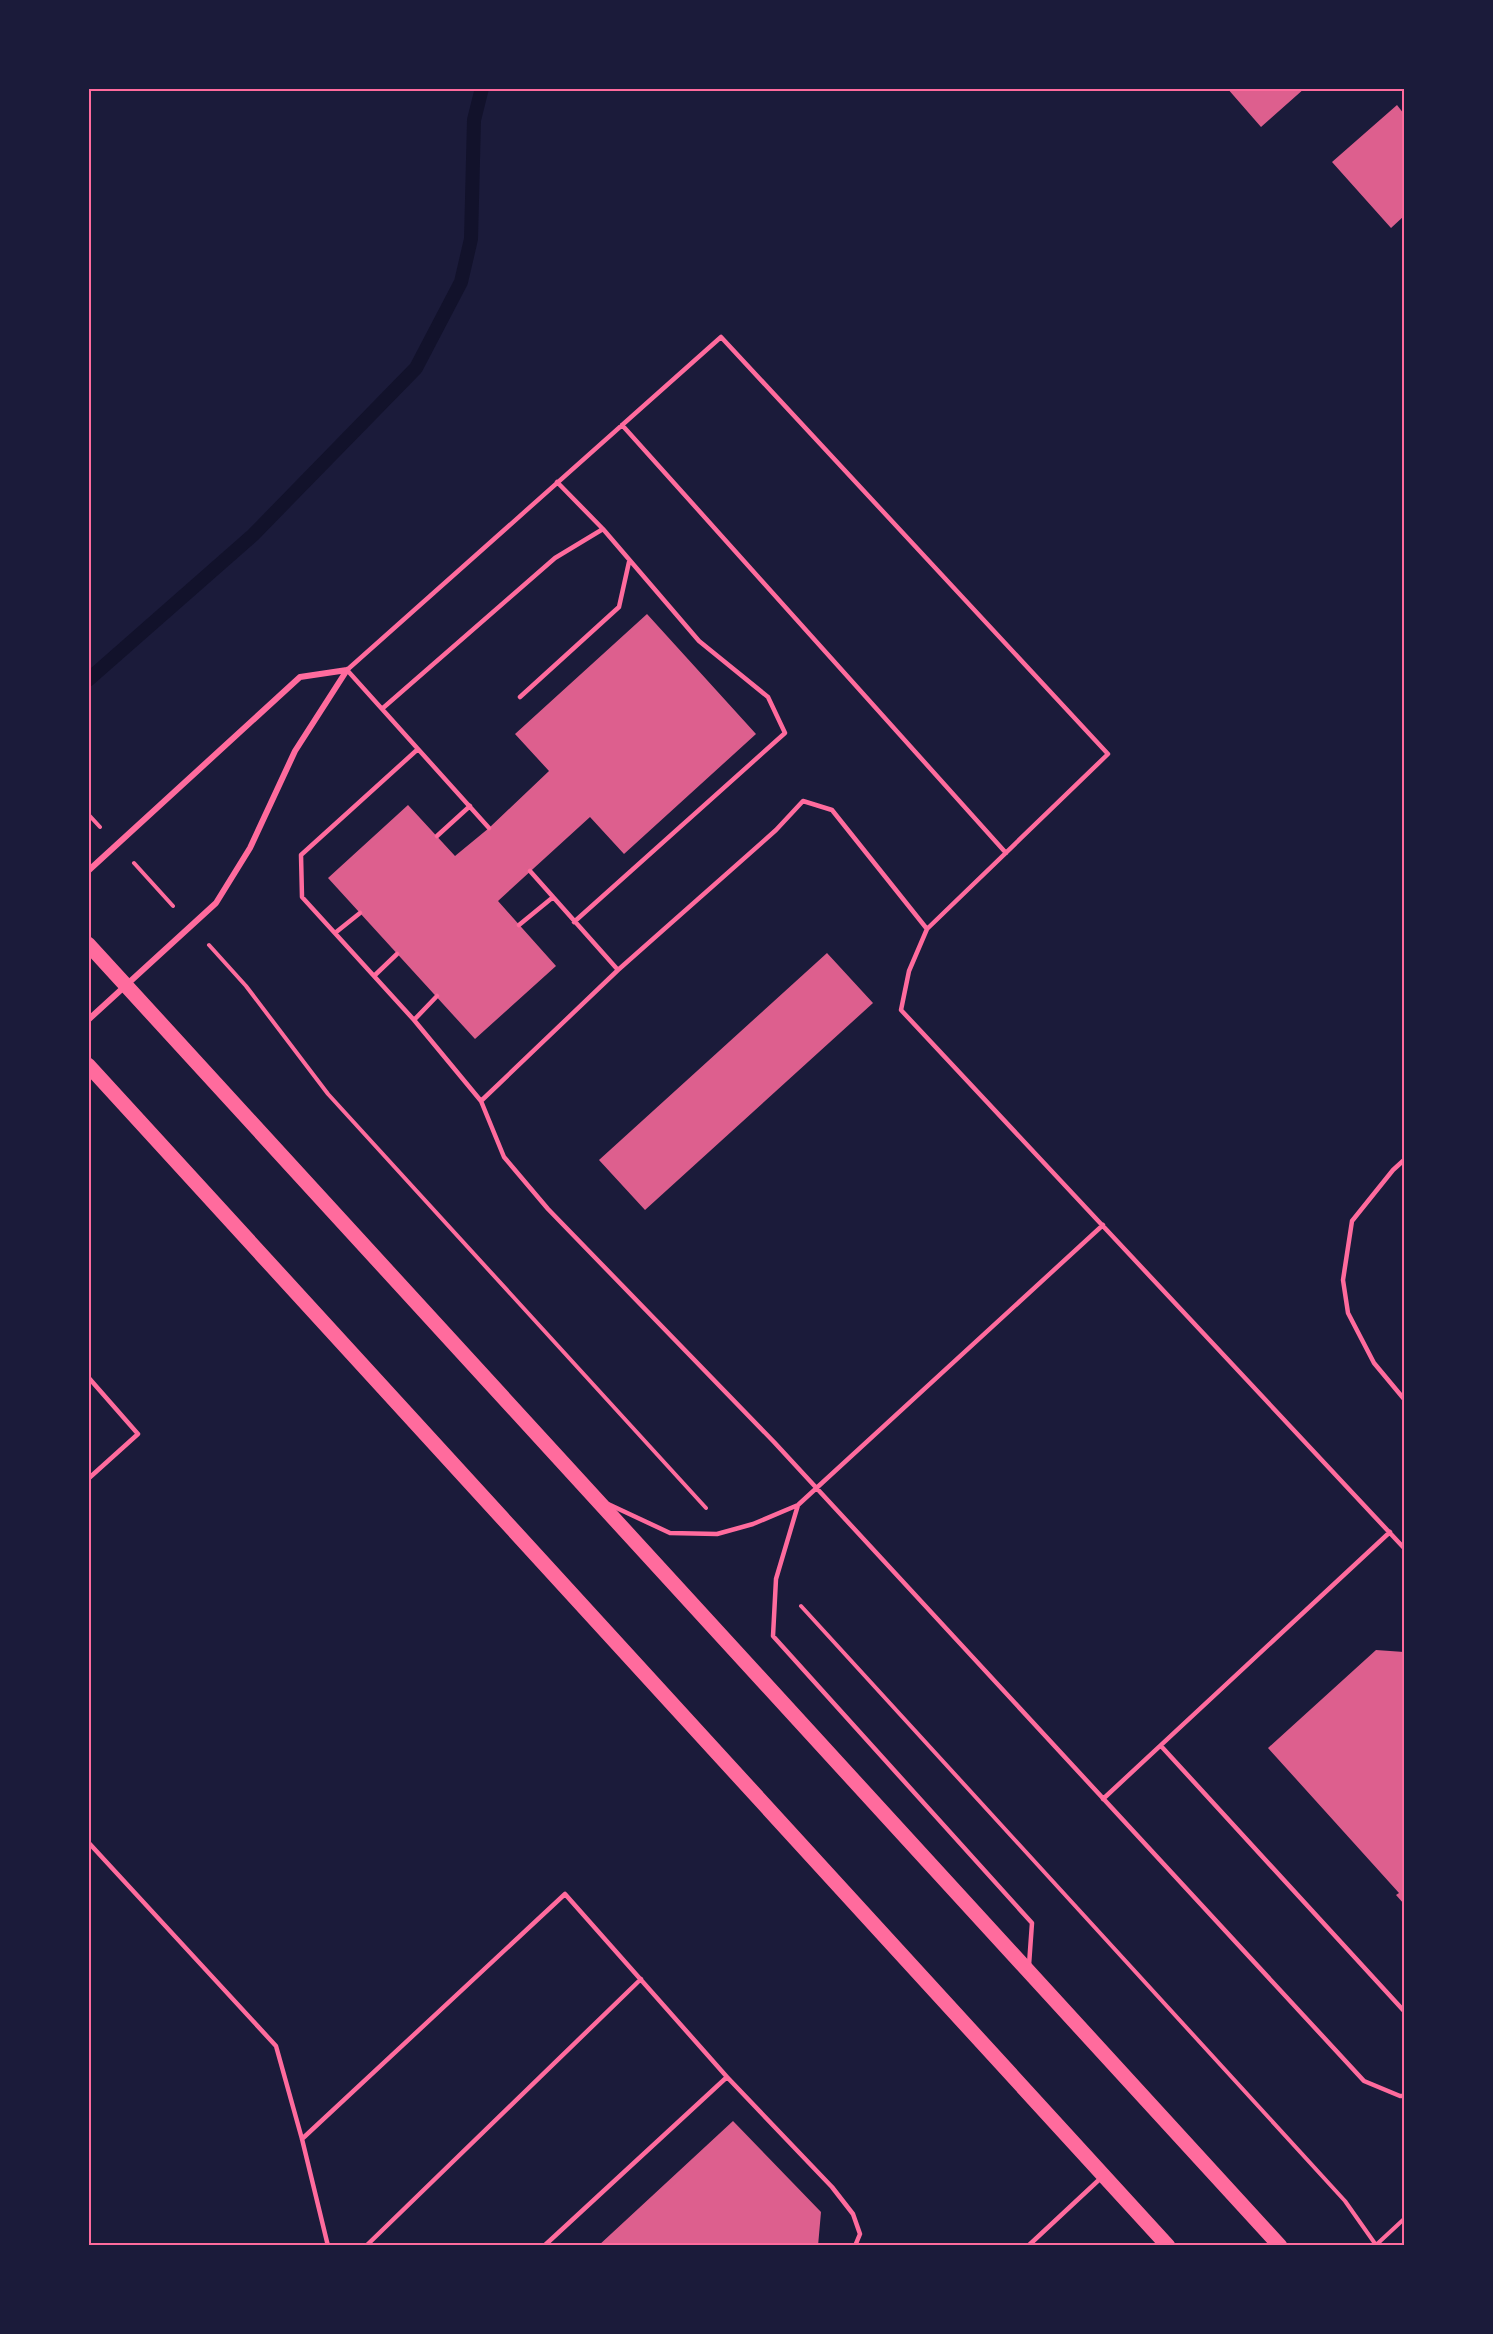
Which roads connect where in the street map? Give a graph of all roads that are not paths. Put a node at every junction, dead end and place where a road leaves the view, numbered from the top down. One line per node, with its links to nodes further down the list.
1 (622, 425): 2 (lane); 12 (lane); 12 (lane)
2 (558, 482): 3 (lane); 5 (lane)
3 (603, 529): 4 (lane); 7 (lane)
4 (629, 562): 6 (lane); 17 (lane)
5 (347, 670): 7 (lane); 13 (street); 25 (street)
6 (520, 696)
7 (383, 708): 8 (lane)
8 (418, 749): 9 (lane); 20 (lane)
9 (470, 806): 10 (lane); 11 (lane)
10 (489, 828)
11 (437, 836)
12 (1006, 853): 19 (lane)
13 (88, 871)
14 (530, 871): 15 (lane)
15 (552, 898): 17 (lane); 18 (lane)
16 (360, 913): 20 (lane)
17 (574, 922): 23 (lane)
18 (519, 925)
19 (927, 929): 23 (lane); 32 (lane)
20 (335, 933): 24 (lane)
21 (88, 944): 25 (main road)
22 (397, 954): 24 (lane)
23 (618, 970): 30 (lane)
24 (374, 975): 28 (lane)
25 (126, 985): 27 (street); 37 (main road)
26 (437, 996): 28 (lane)
27 (88, 1020)
28 (414, 1020): 30 (lane)
29 (88, 1065): 50 (main road)
30 (481, 1101): 36 (lane)
31 (1404, 1160): 34 (lane)
32 (1103, 1225): 36 (lane); 39 (lane)
33 (88, 1377): 35 (lane)
34 (1404, 1399)
35 (88, 1479)
36 (816, 1489): 38 (lane); 42 (lane)
37 (595, 1497): 38 (lane); 44 (main road)
38 (798, 1504): 44 (lane)
39 (1390, 1532): 40 (lane); 41 (lane)
40 (1404, 1548)
41 (1161, 1746): 42 (lane); 46 (lane)
42 (1103, 1800): 48 (lane)
43 (88, 1842): 49 (lane)
44 (1029, 1971): 57 (main road)
45 (641, 1979): 47 (lane); 49 (lane); 52 (lane)
46 (1404, 2011)
47 (727, 2078): 53 (lane); 54 (lane)
48 (1404, 2096)
49 (302, 2139): 51 (lane)
50 (1104, 2175): 55 (lane); 56 (main road)
51 (328, 2246)
52 (366, 2246)
53 (544, 2246)
54 (855, 2246)
55 (1028, 2246)
56 (1168, 2246)
57 (1280, 2246)

